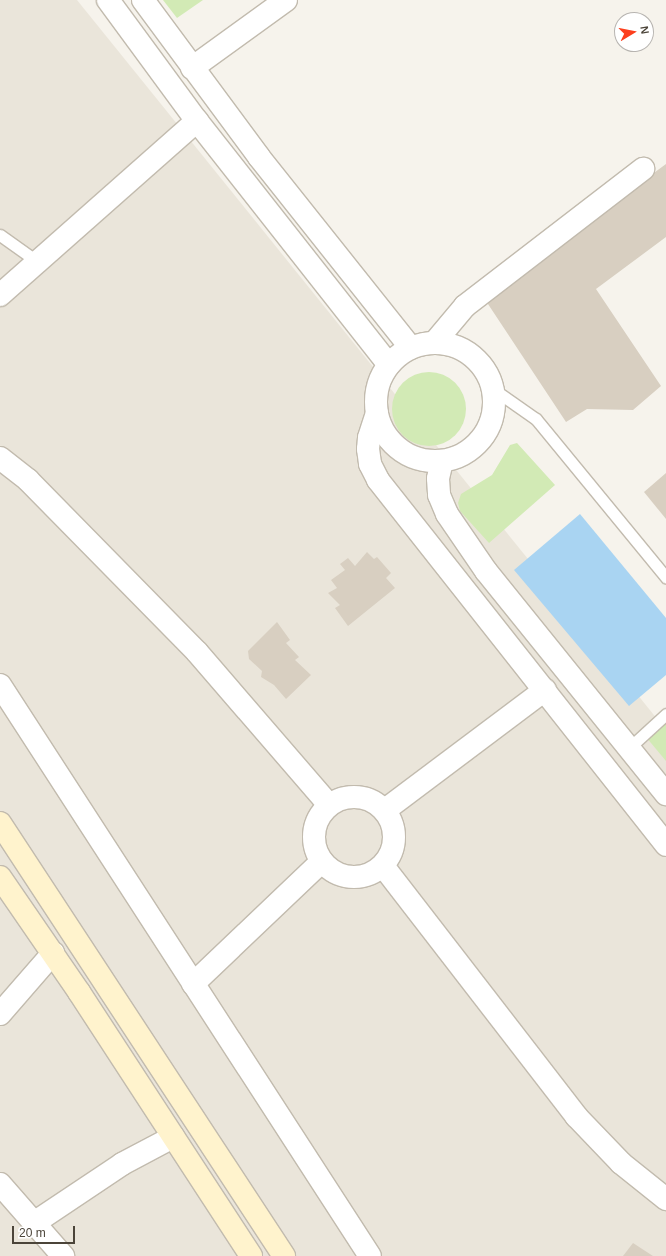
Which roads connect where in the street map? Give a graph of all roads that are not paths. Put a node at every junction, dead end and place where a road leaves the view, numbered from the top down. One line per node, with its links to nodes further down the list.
1 (108, 0): 5 (street)
2 (143, 0): 4 (street)
3 (286, 0): 4 (street)
4 (192, 68): 11 (street)
5 (197, 121): 8 (street); 12 (street)
6 (643, 169): 10 (street)
7 (0, 235): 8 (lane)
8 (38, 262): 9 (street)
9 (0, 295)
10 (434, 342): 11 (street); 13 (street)
11 (411, 348): 12 (street)
12 (389, 365): 14 (street)
13 (493, 390): 16 (street); 17 (lane)
14 (377, 412): 16 (street); 19 (street)
15 (0, 458): 23 (street)
16 (442, 461): 21 (street)
17 (666, 577)
18 (0, 685): 31 (street)
19 (545, 690): 24 (street); 26 (street)
20 (666, 714): 21 (lane)
21 (630, 747): 22 (street)
22 (666, 794)
23 (329, 805): 24 (street); 27 (street)
24 (385, 810): 28 (street)
25 (0, 823): 39 (main road)
26 (666, 845)
27 (322, 861): 28 (street); 31 (street)
28 (383, 866): 35 (street)
29 (0, 877): 30 (main road)
30 (53, 953): 32 (street); 33 (main road)
31 (193, 984): 40 (street)
32 (0, 1014)
33 (173, 1137): 36 (street); 38 (main road)
34 (0, 1184): 36 (street)
35 (666, 1199)
36 (34, 1223): 37 (street)
37 (62, 1256)
38 (251, 1256)
39 (284, 1256)
40 (370, 1256)

